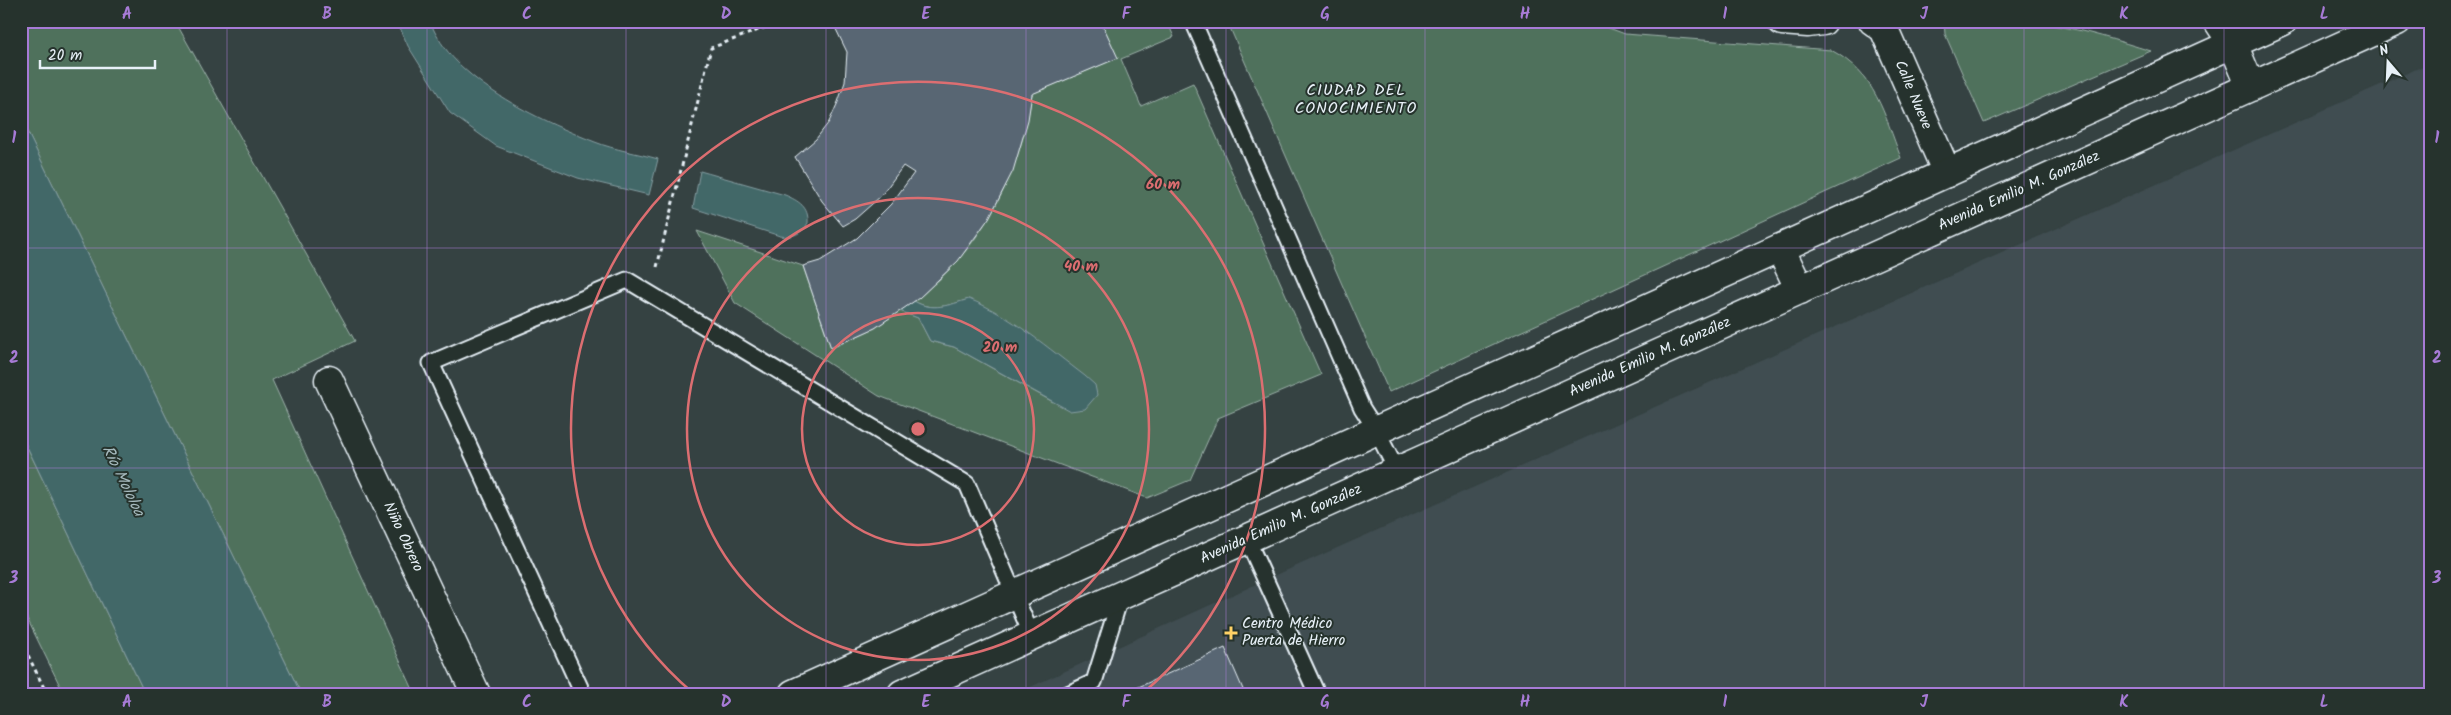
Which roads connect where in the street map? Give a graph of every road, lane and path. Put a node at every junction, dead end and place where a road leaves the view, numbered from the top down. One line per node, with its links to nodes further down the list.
1 (782, 21): 14 (path)
2 (1193, 21): 16 (lane)
3 (1782, 21): 4 (main road)
4 (1823, 21)
5 (1873, 21): 11 (main road, Calle Nueve)
6 (2218, 21): 9 (main road)
7 (2283, 21): 9 (main road)
8 (2398, 21): 10 (main road, Avenida Emilio M. González)
9 (2233, 44): 10 (main road); 11 (main road)
10 (2251, 87): 13 (main road, Avenida Emilio M. González)
11 (1946, 173): 12 (main road)
12 (1780, 248): 13 (main road); 16 (main road)
13 (1800, 290): 17 (main road, Avenida Emilio M. González)
14 (650, 294): 19 (lane); 25 (lane)
15 (329, 380): 24 (main road, Niño Obrero)
16 (1376, 430): 17 (lane); 19 (main road)
17 (1397, 471): 18 (main road, Avenida Emilio M. González)
18 (1247, 538): 20 (main road, Avenida Emilio M. González); 29 (lane)
19 (1013, 594): 21 (lane); 26 (main road)
20 (1121, 596): 21 (main road, Avenida Emilio M. González); 28 (lane)
21 (1032, 636): 27 (main road, Avenida Emilio M. González)
22 (21, 641): 23 (path)
23 (47, 694)
24 (476, 694)
25 (582, 694)
26 (793, 694)
27 (902, 694)
28 (1068, 694)
29 (1317, 694)

